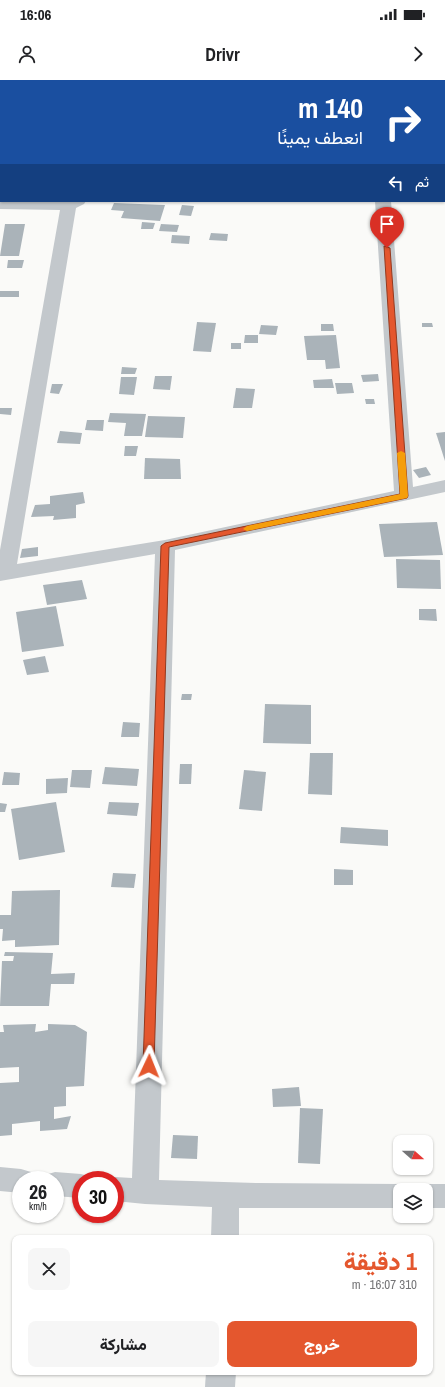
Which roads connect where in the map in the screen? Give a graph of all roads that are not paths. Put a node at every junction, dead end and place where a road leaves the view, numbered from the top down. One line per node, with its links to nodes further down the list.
1 (383, 202): 5 (street)
2 (73, 203): 3 (street); 7 (street)
3 (0, 204)
4 (445, 486): 5 (street)
5 (404, 496): 6 (street)
6 (165, 546): 7 (street); 11 (street)
7 (3, 573)
8 (0, 1179): 9 (street)
9 (12, 1180)
10 (124, 1190): 11 (street)
11 (145, 1192): 12 (street)
12 (226, 1194): 13 (street); 16 (street)
13 (393, 1196)
14 (433, 1196): 15 (street)
15 (445, 1196)
16 (225, 1235)
17 (221, 1375): 18 (street)
18 (220, 1387)

